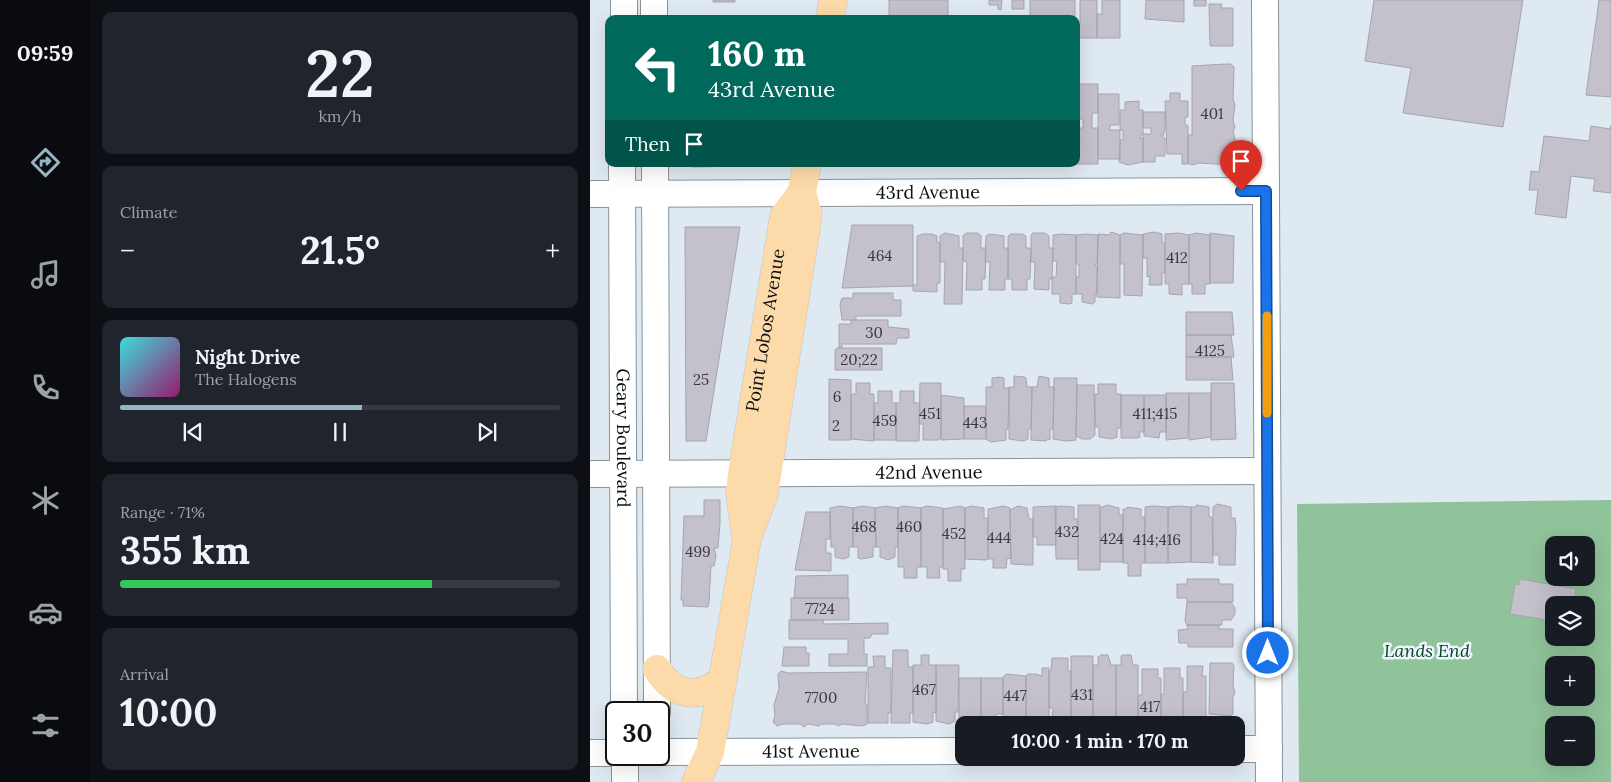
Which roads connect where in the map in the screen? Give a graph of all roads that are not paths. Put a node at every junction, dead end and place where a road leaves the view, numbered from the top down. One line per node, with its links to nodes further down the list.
1 (624, 0): 5 (street)
2 (654, 0): 6 (street)
3 (832, 0): 7 (main road)
4 (1265, 0): 11 (street)
5 (624, 15)
6 (654, 15)
7 (830, 15)
8 (622, 167): 14 (street, Geary Boulevard)
9 (655, 167): 15 (street, Geary Boulevard)
10 (806, 167): 12 (main road, Point Lobos Avenue)
11 (1266, 191): 12 (street, 43rd Avenue); 16 (street)
12 (802, 192): 15 (street, 43rd Avenue); 17 (main road, Point Lobos Avenue)
13 (590, 194): 14 (street, 43rd Avenue)
14 (621, 194): 15 (street, 43rd Avenue); 19 (street, Geary Boulevard)
15 (655, 194): 20 (street, Geary Boulevard)
16 (1267, 471): 17 (street, 42nd Avenue); 25 (street)
17 (755, 473): 20 (street, 42nd Avenue); 22 (main road)
18 (590, 474): 19 (street, 42nd Avenue)
19 (623, 474): 20 (street, 42nd Avenue); 23 (street, Geary Boulevard)
20 (656, 474): 21 (street, Geary Boulevard)
21 (657, 669): 22 (main road); 24 (street, Geary Boulevard)
22 (723, 678): 29 (main road)
23 (624, 701)
24 (657, 701)
25 (1269, 749): 26 (street); 36 (street)
26 (1245, 750)
27 (955, 751): 29 (street, 41st Avenue)
28 (670, 752): 29 (street, 41st Avenue)
29 (710, 752): 34 (main road); 35 (main road)
30 (590, 753): 31 (street)
31 (605, 753)
32 (625, 766): 33 (street)
33 (625, 782)
34 (696, 782)
35 (714, 782)
36 (1269, 782)

